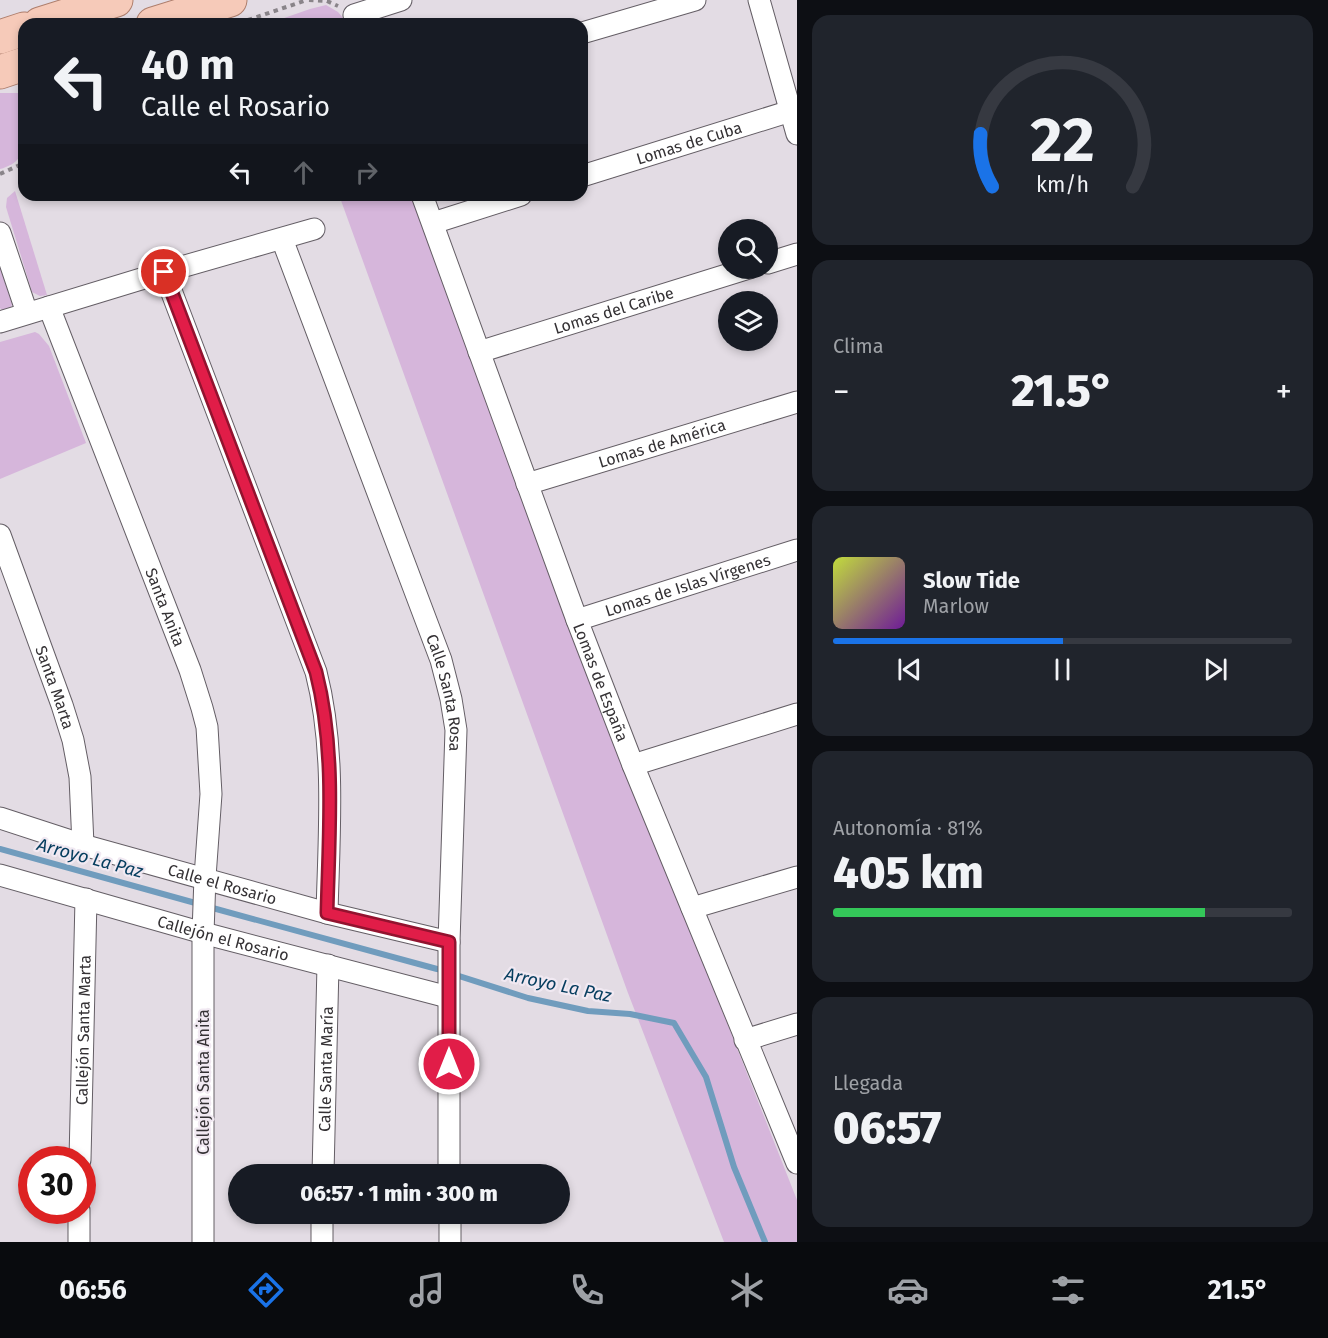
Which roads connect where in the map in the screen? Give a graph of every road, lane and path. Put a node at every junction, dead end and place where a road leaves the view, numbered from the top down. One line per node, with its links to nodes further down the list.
1 (116, 0): 8 (main road)
2 (308, 0): 6 (path); 7 (path)
3 (400, 0): 7 (street)
4 (695, 0): 11 (street)
5 (759, 0): 15 (street)
6 (239, 10): 9 (main road)
7 (353, 13)
8 (59, 18)
9 (190, 18)
10 (18, 31): 12 (main road)
11 (588, 31)
12 (0, 37)
13 (18, 66): 14 (main road)
14 (0, 72)
15 (793, 110): 16 (street); 19 (street, Lomas de Cuba)
16 (797, 134)
17 (18, 166): 18 (path)
18 (0, 174)
19 (588, 174)
20 (425, 201): 22 (street, Lomas de España)
21 (502, 201): 22 (street)
22 (433, 223): 33 (street, Lomas de España)
23 (314, 229): 25 (street)
24 (0, 233): 31 (street)
25 (282, 239): 28 (street); 50 (street, Calle Santa Rosa)
26 (797, 254): 27 (street)
27 (778, 260)
28 (164, 272): 30 (street); 48 (street)
29 (718, 278): 33 (street, Lomas del Caribe)
30 (49, 308): 31 (street); 45 (street, Santa Anita)
31 (27, 313): 32 (street)
32 (0, 322)
33 (479, 352): 35 (street, Lomas de España)
34 (797, 402): 35 (street, Lomas de América)
35 (527, 484): 38 (street, Lomas de España)
36 (0, 535): 42 (street, Santa Marta)
37 (797, 550): 38 (street, Lomas de Islas Vírgenes)
38 (577, 620): 40 (street, Lomas de España)
39 (797, 714): 40 (street)
40 (633, 765): 47 (street, Lomas de España)
41 (0, 818): 42 (street, Calle el Rosario)
42 (83, 845): 45 (street, Calle el Rosario)
43 (0, 875): 46 (street, Callejón el Rosario)
44 (797, 877): 47 (street)
45 (205, 882): 48 (street, Calle el Rosario); 49 (street, Santa Anita)
46 (86, 899): 49 (street, Callejón el Rosario); 55 (street, Callejón Santa Marta)
47 (692, 908): 54 (street, Lomas de España)
48 (327, 913): 50 (street, Calle el Rosario)
49 (203, 927): 51 (street, Callejón el Rosario); 63 (street, Callejón Santa Anita)
50 (449, 948): 52 (street, Calle Santa Rosa)
51 (328, 965): 52 (street, Callejón el Rosario); 57 (street, Calle Santa María)
52 (448, 991): 58 (street, Calle Santa Rosa)
53 (797, 1024): 54 (street)
54 (745, 1040): 56 (street, Lomas de España)
55 (80, 1146)
56 (797, 1163)
57 (323, 1164)
58 (449, 1164)
59 (79, 1224): 62 (street)
60 (322, 1224): 64 (street)
61 (450, 1224): 65 (street)
62 (79, 1242)
63 (203, 1242)
64 (322, 1242)
65 (450, 1242)

